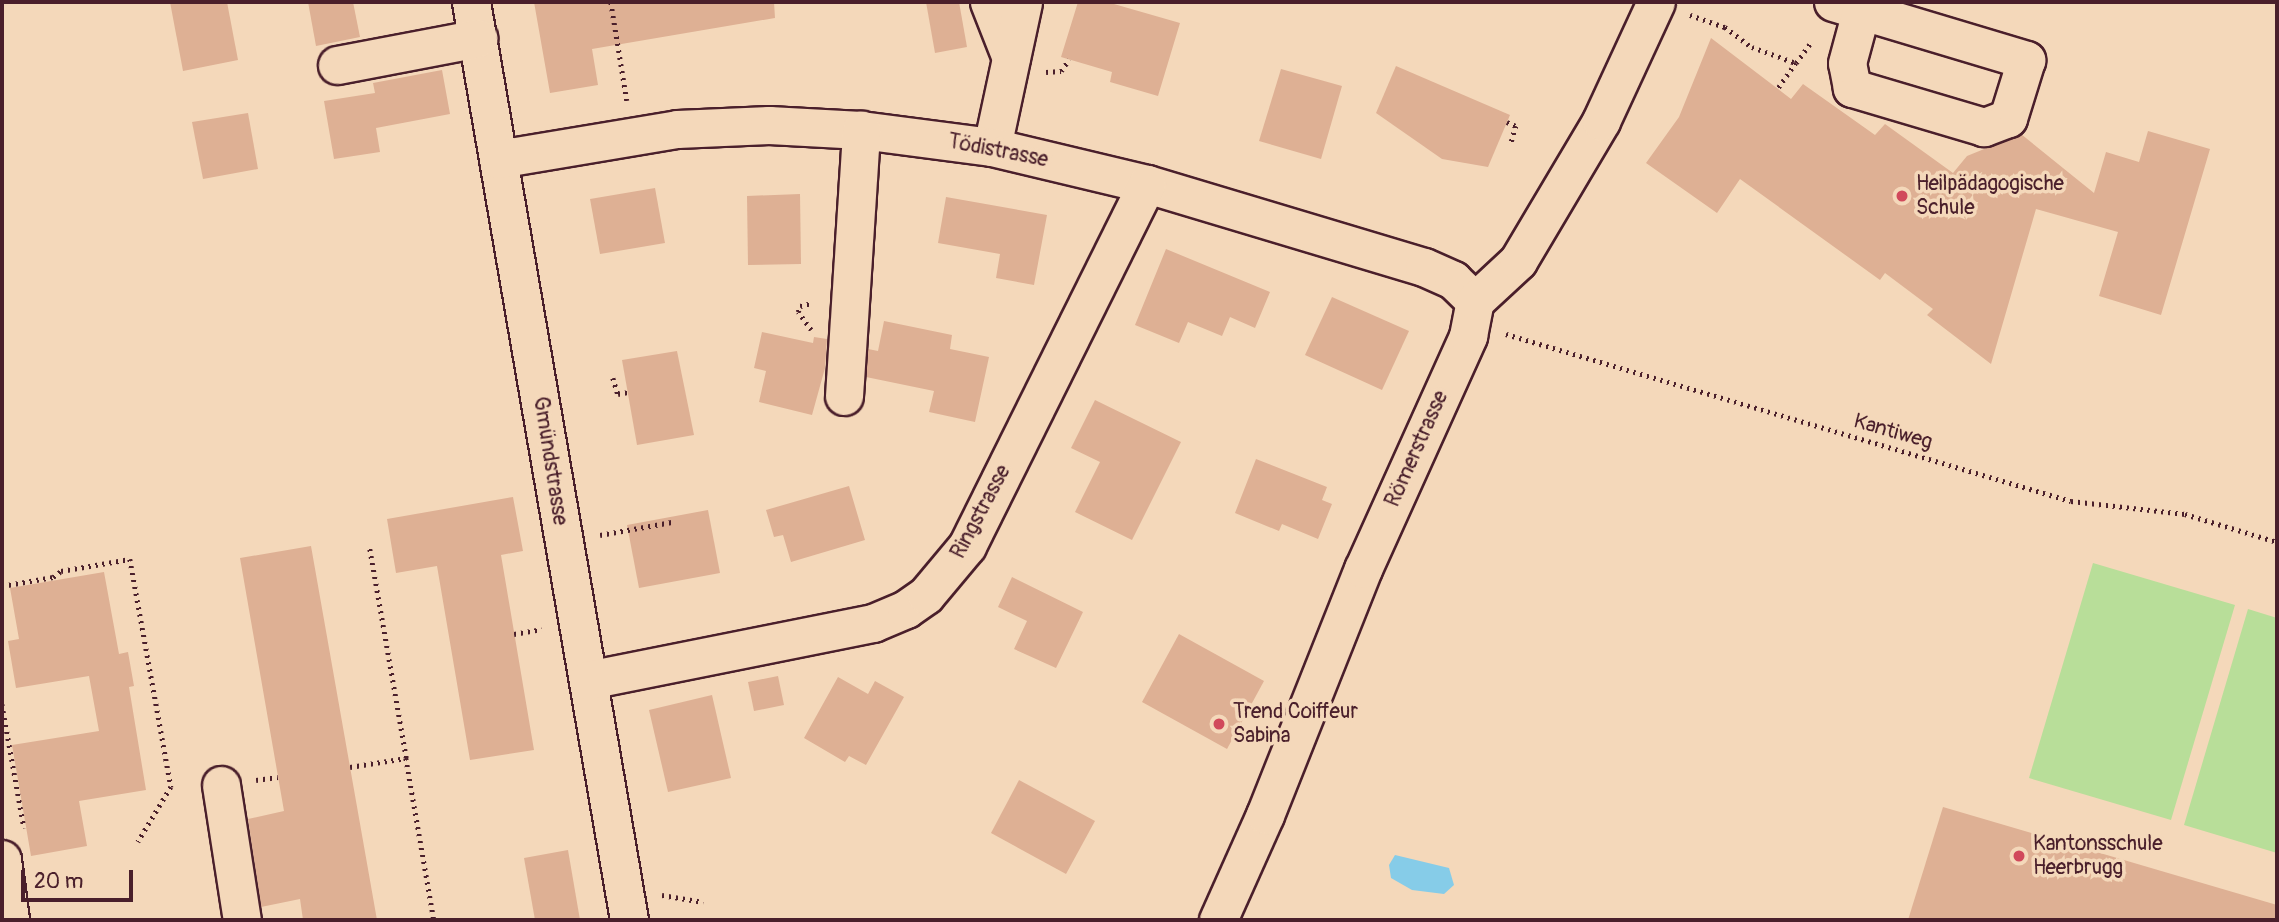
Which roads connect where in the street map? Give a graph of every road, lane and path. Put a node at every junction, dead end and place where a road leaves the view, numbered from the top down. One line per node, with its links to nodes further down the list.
1 (471, 2): 7 (street, Gmündstrasse)
2 (611, 2): 13 (path)
3 (989, 2): 8 (street)
4 (1023, 2): 8 (street)
5 (1847, 6): 5 (street)
6 (1668, 7): 12 (path); 20 (street)
7 (478, 38): 10 (street); 18 (street, Gmündstrasse)
8 (1011, 58): 17 (street)
9 (1069, 59): 11 (path)
10 (337, 65)
11 (1061, 71)
12 (1778, 89)
13 (625, 91)
14 (1507, 122): 16 (path)
15 (861, 130): 17 (street, Tödistrasse); 18 (street, Tödistrasse); 24 (street)
16 (1511, 144)
17 (992, 146): 19 (street, Tödistrasse)
18 (498, 159): 32 (street, Gmündstrasse)
19 (1147, 184): 20 (street, Tödistrasse); 32 (street, Ringstrasse)
20 (1475, 301): 43 (street, Römerstrasse)
21 (1503, 334): 26 (path, Kantiweg)
22 (613, 378): 23 (path)
23 (628, 392)
24 (844, 396)
25 (672, 522): 28 (path)
26 (2277, 542)
27 (369, 546): 34 (path)
28 (596, 546)
29 (61, 571): 30 (path); 31 (path); 37 (path)
30 (62, 579)
31 (2, 586)
32 (588, 680): 40 (street, Gmündstrasse)
33 (2, 704): 38 (path)
34 (407, 758): 35 (path); 42 (path)
35 (351, 767)
36 (221, 785): 41 (street)
37 (138, 842)
38 (9, 879)
39 (704, 902): 40 (path)
40 (645, 913)
41 (232, 920)
42 (433, 920)
43 (1218, 920)

